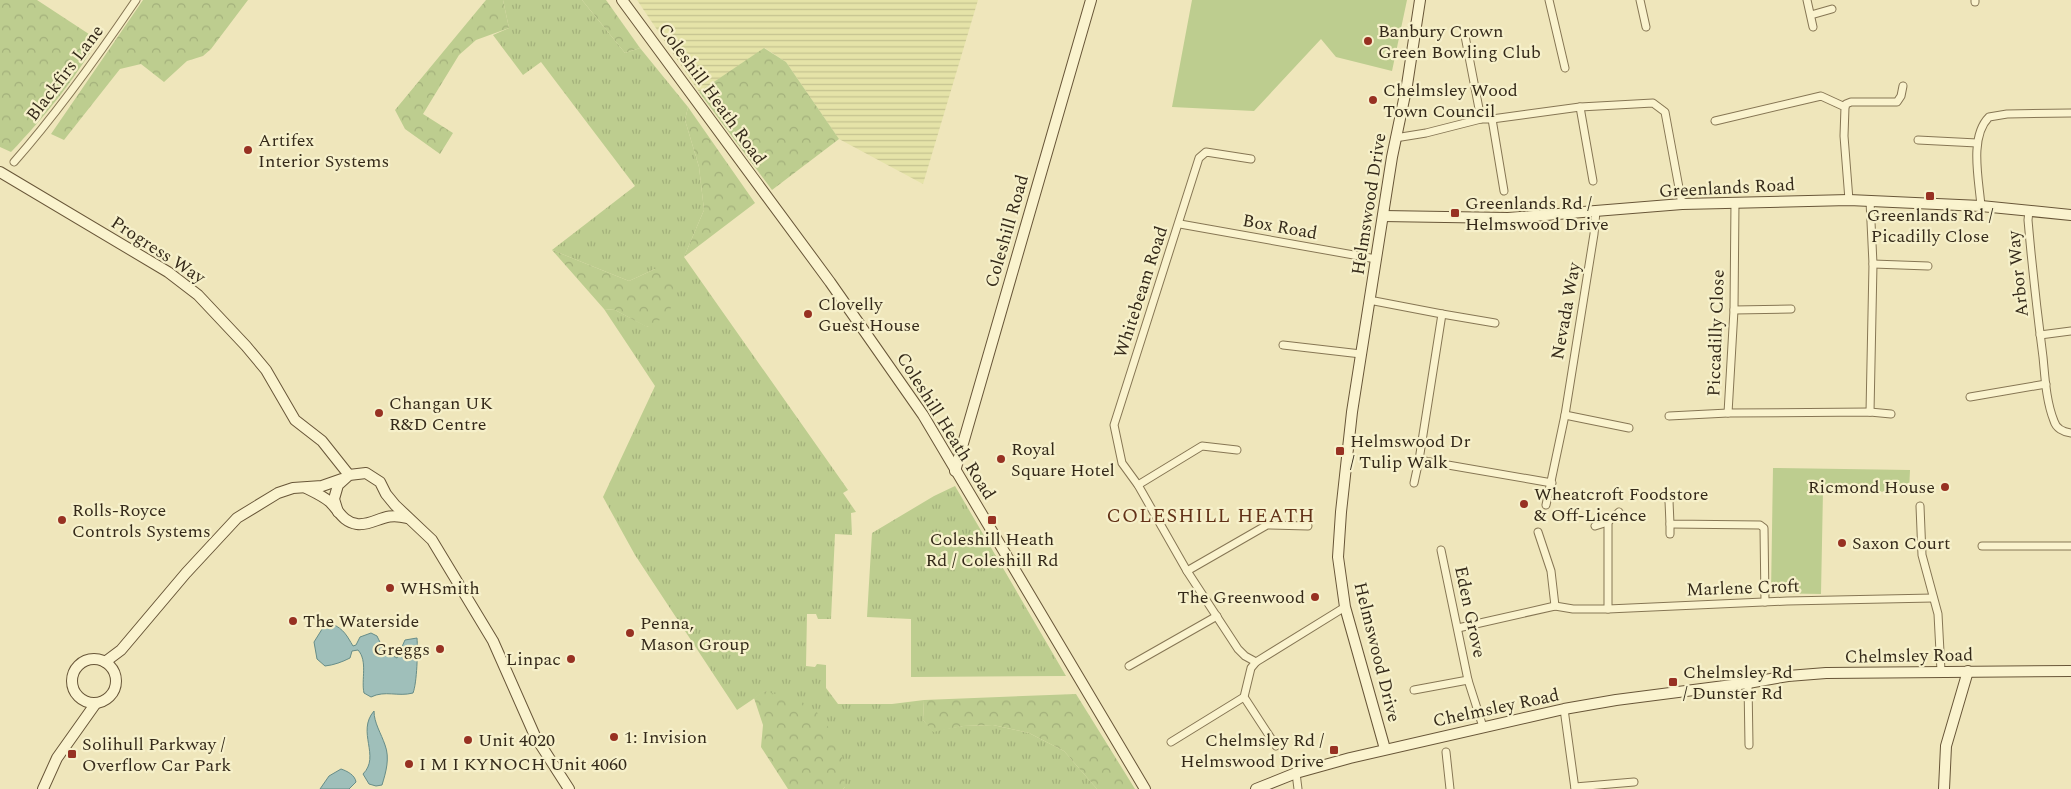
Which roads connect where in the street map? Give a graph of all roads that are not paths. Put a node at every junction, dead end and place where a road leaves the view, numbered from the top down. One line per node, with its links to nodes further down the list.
1 (136, 0): 25 (street, Blackfirs Lane)
2 (622, 0): 62 (street, Coleshill Heath Road)
3 (1090, 0): 62 (street, Coleshill Road)
4 (1420, 0): 21 (street, Helmswood Drive)
5 (1549, 0): 13 (street)
6 (1640, 0): 10 (street)
7 (1808, 0): 9 (street)
8 (1832, 9): 9 (street)
9 (1810, 15): 11 (street)
10 (1646, 27)
11 (1813, 27)
12 (1465, 36): 18 (street)
13 (1565, 68)
14 (1903, 86): 15 (street)
15 (1845, 107): 20 (street); 29 (street)
16 (1580, 108): 19 (street); 27 (street); 32 (street)
17 (2071, 113): 23 (street)
18 (1481, 119): 19 (street); 21 (street)
19 (1492, 119): 28 (street)
20 (1715, 121)
21 (1395, 138): 37 (street, Helmswood Drive)
22 (1918, 140): 23 (street)
23 (1977, 143): 33 (street)
24 (1251, 159): 38 (street, Whitebeam Road)
25 (14, 162)
26 (0, 172): 63 (street, Progress Way)
27 (1594, 181)
28 (1504, 191)
29 (1849, 200): 30 (street, Greenlands Road); 31 (street, Greenlands Road)
30 (1870, 201): 33 (street, Greenlands Road); 40 (street)
31 (1735, 202): 32 (street, Greenlands Road); 44 (street, Piccadilly Close)
32 (1682, 204): 34 (street, Greenlands Road)
33 (1981, 206): 35 (street, Greenlands Road)
34 (1596, 211): 37 (street, Greenlands Road); 56 (street, Nevada Way)
35 (2029, 211): 36 (street, Greenlands Road); 48 (street, Arbor Way)
36 (2071, 215)
37 (1383, 216): 39 (street, Helmswood Drive)
38 (1180, 224): 39 (street, Box Road); 66 (street, Whitebeam Road)
39 (1376, 259): 42 (street, Helmswood Drive)
40 (1873, 264): 41 (street); 53 (street)
41 (1928, 266)
42 (1370, 300): 45 (street); 50 (street, Helmswood Drive)
43 (1791, 309): 44 (street)
44 (1734, 310): 54 (street, Piccadilly Close)
45 (1442, 314): 46 (street); 61 (street)
46 (1495, 323)
47 (2071, 330): 48 (street, Arbor Way)
48 (2040, 335): 51 (street, Arbor Way)
49 (1283, 345): 50 (street)
50 (1361, 354): 89 (street, Helmswood Drive)
51 (2046, 384): 52 (street); 59 (street, Arbor Way)
52 (1970, 397)
53 (1870, 412): 54 (street, Piccadilly Close); 55 (street, Piccadilly Close)
54 (1728, 413): 57 (street)
55 (1891, 414)
56 (1565, 415): 58 (street); 65 (street, Nevada Way)
57 (1669, 416)
58 (1630, 428)
59 (2071, 433)
60 (1237, 450): 66 (street)
61 (1418, 460): 64 (street); 65 (street)
62 (955, 471): 120 (street, Coleshill Heath Road)
63 (346, 477): 67 (street); 68 (street); 72 (street)
64 (1414, 483)
65 (1552, 483): 70 (street, Nevada Way)
66 (1138, 485): 85 (street, Whitebeam Road)
67 (306, 488): 72 (street); 93 (street)
68 (386, 494): 74 (street); 75 (street)
69 (1669, 501): 77 (street)
70 (1546, 506)
71 (1920, 506): 86 (street)
72 (338, 512): 75 (street)
73 (1620, 512): 76 (street)
74 (408, 518): 75 (street); 119 (street)
75 (372, 521)
76 (1608, 522): 79 (street); 90 (street)
77 (1670, 524): 81 (street); 87 (street)
78 (1308, 526): 85 (street)
79 (1595, 526)
80 (1538, 532): 88 (street)
81 (1670, 534)
82 (1982, 546): 83 (street)
83 (2071, 546)
84 (1442, 550): 92 (street, Eden Grove)
85 (1187, 571): 91 (street, Whitebeam Road)
86 (1933, 598): 87 (street, Marlene Croft); 98 (street)
87 (1765, 602): 90 (street, Marlene Croft)
88 (1555, 606): 90 (street, Marlene Croft); 92 (street, Marlene Croft)
89 (1345, 607): 95 (street); 113 (street, Helmswood Drive)
90 (1608, 609)
91 (1217, 616): 95 (street, Whitebeam Road); 96 (street)
92 (1458, 628): 101 (street, Eden Grove)
93 (121, 650): 94 (street); 97 (street)
94 (105, 662): 97 (street); 104 (street)
95 (1256, 662): 105 (street)
96 (1129, 666)
97 (113, 670): 106 (street)
98 (1941, 671): 99 (street, Chelmsley Road); 102 (street, Chelmsley Road)
99 (1968, 671): 100 (street, Chelmsley Road); 124 (street)
100 (2071, 671)
101 (1468, 680): 103 (street, Eden Grove); 109 (street, Eden Grove)
102 (1748, 683): 107 (street, Chelmsley Road); 111 (street)
103 (1414, 690)
104 (78, 697): 106 (street); 108 (street)
105 (1244, 697): 110 (street); 112 (street)
106 (96, 703): 108 (street)
107 (1564, 709): 109 (street, Chelmsley Road); 117 (street)
108 (81, 722): 118 (street)
109 (1483, 727): 113 (street, Chelmsley Road)
110 (1172, 742)
111 (1749, 745)
112 (1276, 746)
113 (1385, 749): 115 (street, Chelmsley Road)
114 (1446, 752): 123 (street)
115 (1296, 772): 121 (street, Chelmsley Road); 122 (street)
116 (1634, 782): 117 (street)
117 (1575, 788)
118 (43, 789)
119 (569, 789)
120 (1145, 789)
121 (1256, 789)
122 (1298, 789)
123 (1450, 789)
124 (1944, 789)

